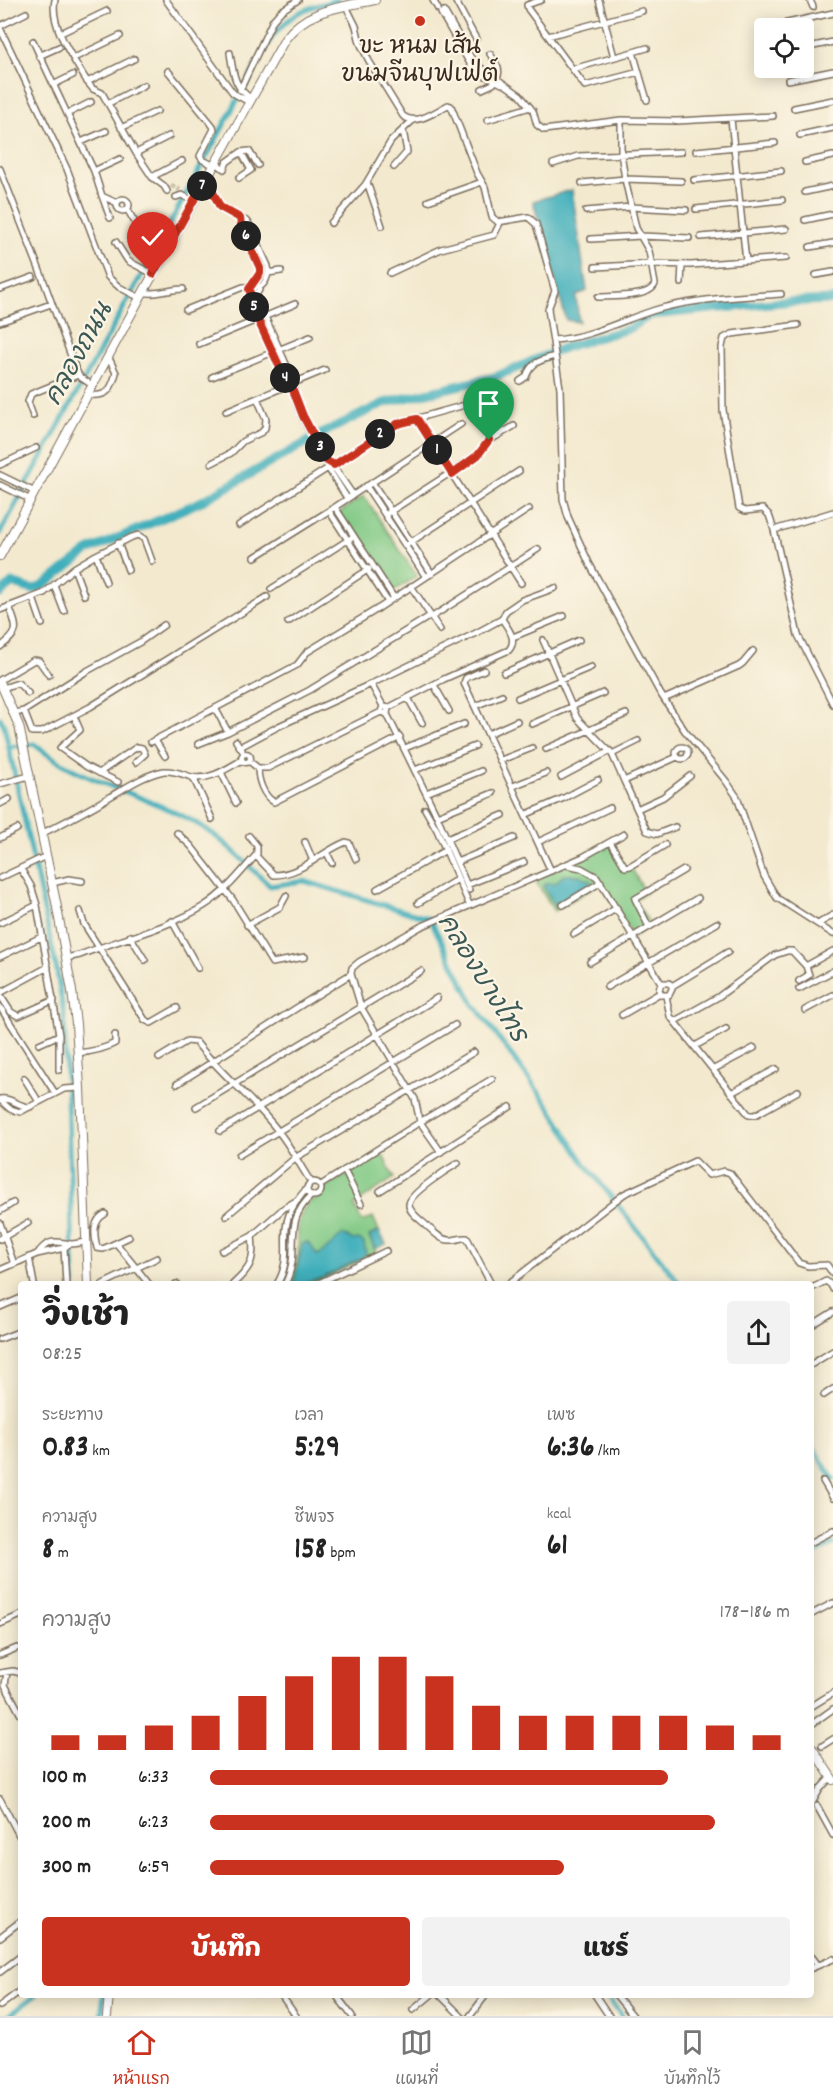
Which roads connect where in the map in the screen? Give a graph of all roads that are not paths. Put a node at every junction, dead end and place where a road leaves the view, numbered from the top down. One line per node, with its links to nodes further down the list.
1 (62, 0): 10 (street)
2 (166, 0): 47 (street)
3 (298, 0): 47 (street)
4 (375, 0): 11 (street)
5 (435, 0): 41 (street)
6 (455, 0): 23 (street)
7 (541, 0): 22 (street)
8 (599, 0): 18 (street)
9 (810, 0): 12 (street)
10 (55, 2): 20 (street)
11 (346, 6): 48 (street); 61 (street)
12 (813, 7)
13 (107, 11): 20 (street)
14 (642, 11): 18 (street)
15 (26, 13): 19 (street)
16 (833, 13): 17 (street)
17 (810, 18)
18 (604, 21): 22 (street); 33 (street)
19 (0, 27): 146 (street)
20 (61, 33): 34 (street)
21 (120, 36): 34 (street)
22 (548, 36): 36 (street)
23 (476, 39)
24 (33, 41): 32 (street)
25 (833, 42): 26 (street)
26 (814, 46)
27 (59, 47): 32 (street)
28 (647, 48): 29 (street)
29 (633, 52): 33 (street); 39 (street)
30 (230, 53): 47 (street)
31 (490, 54): 41 (street)
32 (39, 56): 44 (street)
33 (614, 57): 36 (street)
34 (74, 58): 43 (street)
35 (134, 59): 43 (street)
36 (573, 69): 39 (street)
37 (168, 71): 80 (street)
38 (833, 71): 42 (street)
39 (639, 72): 49 (street)
40 (73, 75): 44 (street)
41 (497, 80): 46 (street); 53 (street)
42 (788, 80)
43 (87, 82): 52 (street)
44 (53, 85): 56 (street)
45 (144, 85): 52 (street)
46 (482, 89)
47 (239, 93): 48 (street)
48 (249, 100): 80 (street)
49 (647, 100)
50 (833, 100): 54 (street)
51 (91, 102): 56 (street)
52 (109, 103): 62 (street)
53 (530, 106): 58 (street); 59 (street)
54 (794, 108)
55 (158, 111): 62 (street)
56 (67, 114): 68 (street)
57 (773, 116): 60 (street)
58 (487, 120)
59 (621, 120): 60 (street); 75 (street)
60 (731, 120): 70 (street)
61 (412, 121): 64 (street); 95 (street)
62 (121, 128): 74 (street)
63 (833, 128): 66 (street)
64 (403, 130): 83 (street); 94 (street)
65 (105, 131): 68 (street)
66 (800, 135)
67 (169, 136): 74 (street)
68 (81, 142): 85 (street)
69 (775, 143): 70 (street)
70 (734, 147): 71 (street); 87 (street)
71 (696, 151)
72 (241, 152): 80 (street); 82 (street); 89 (street)
73 (681, 152): 75 (street)
74 (136, 153): 88 (street)
75 (621, 153): 81 (street); 90 (street)
76 (833, 156): 79 (street)
77 (120, 159): 85 (street)
78 (182, 161): 88 (street)
79 (805, 162)
80 (213, 164): 93 (street)
81 (553, 164)
82 (258, 165)
83 (394, 167)
84 (0, 169): 148 (street)
85 (94, 171): 101 (street)
86 (781, 171): 87 (street)
87 (736, 176): 91 (street); 106 (street)
88 (152, 177): 97 (street)
89 (239, 178)
90 (626, 179): 92 (street); 96 (street); 107 (street)
91 (694, 180)
92 (681, 181)
93 (204, 182): 102 (street); 114 (street)
94 (367, 182): 117 (street); 118 (street)
95 (482, 182): 104 (street); 116 (street)
96 (582, 183)
97 (171, 185)
98 (833, 186): 99 (street)
99 (805, 192)
100 (180, 194): 102 (street)
101 (102, 196): 105 (street); 113 (street)
102 (192, 200): 128 (street)
103 (782, 200): 106 (street)
104 (428, 201)
105 (117, 203): 108 (street); 108 (street)
106 (740, 204): 109 (street); 120 (street)
107 (632, 207): 110 (street); 111 (street); 121 (street)
108 (127, 209): 128 (street)
109 (696, 209)
110 (686, 210)
111 (586, 211)
112 (833, 214): 115 (street)
113 (110, 218)
114 (240, 218): 136 (street); 144 (street)
115 (805, 220)
116 (501, 221): 137 (street); 156 (street)
117 (331, 223)
118 (382, 226)
119 (786, 229): 120 (street)
120 (743, 233): 122 (street); 130 (street)
121 (641, 236): 123 (street); 124 (street); 131 (street)
122 (701, 237)
123 (689, 238)
124 (591, 239)
125 (116, 242): 138 (street)
126 (833, 243): 127 (street)
127 (810, 247)
128 (164, 249): 138 (street)
129 (786, 258): 130 (street)
130 (746, 261): 132 (street)
131 (652, 264): 132 (street); 133 (street); 147 (street)
132 (682, 265): 141 (street)
133 (595, 267)
134 (281, 271): 136 (street)
135 (833, 272): 139 (street)
136 (268, 273): 144 (street)
137 (390, 273)
138 (152, 274): 146 (street)
139 (816, 275)
140 (33, 277): 142 (street)
141 (681, 283)
142 (0, 289)
143 (183, 289): 146 (street)
144 (252, 290): 150 (street); 151 (street); 152 (street)
145 (781, 294): 156 (street)
146 (140, 295): 161 (street)
147 (598, 297)
148 (51, 304): 153 (street); 163 (street)
149 (295, 304): 151 (street)
150 (186, 310)
151 (266, 317): 152 (street); 158 (street)
152 (258, 320): 157 (street); 159 (street)
153 (0, 322)
154 (798, 325): 199 (street)
155 (310, 338): 158 (street)
156 (553, 343): 160 (street)
157 (200, 344)
158 (280, 349): 159 (street); 167 (street)
159 (273, 352): 164 (street); 167 (street)
160 (555, 354): 165 (street); 255 (street)
161 (108, 356): 166 (street); 168 (street)
162 (325, 370): 167 (street)
163 (79, 376): 166 (street); 172 (street)
164 (212, 377)
165 (520, 381)
166 (91, 384): 168 (street)
167 (291, 384): 170 (street); 180 (street)
168 (87, 395): 189 (street)
169 (497, 396): 173 (street)
170 (257, 398): 171 (street); 178 (street)
171 (226, 411)
172 (33, 417)
173 (417, 419): 176 (street); 180 (street)
174 (461, 424): 176 (street)
175 (514, 426): 182 (street)
176 (432, 443): 182 (street); 185 (street)
177 (36, 448): 179 (street)
178 (212, 463)
179 (0, 465)
180 (331, 466): 190 (street); 191 (street); 198 (street)
181 (519, 471): 192 (street)
182 (452, 474): 192 (street); 197 (street)
183 (0, 475): 184 (street)
184 (11, 480): 188 (street); 189 (street)
185 (372, 482): 187 (street); 197 (street)
186 (0, 485): 188 (street)
187 (366, 486): 190 (street); 197 (street)
188 (7, 488): 189 (street)
189 (30, 495): 207 (street)
190 (353, 495): 191 (street)
191 (347, 498): 193 (street)
192 (471, 503): 200 (street); 204 (street)
193 (335, 507): 195 (street); 201 (street)
194 (529, 509): 200 (street)
195 (328, 511): 202 (street); 208 (street)
196 (833, 512): 199 (street)
197 (388, 513): 204 (street)
198 (239, 525)
199 (774, 530): 256 (street)
200 (491, 535): 211 (street); 215 (street)
201 (354, 536): 202 (street); 210 (street)
202 (348, 540): 214 (street); 221 (street)
203 (118, 543): 206 (street); 209 (street); 213 (street)
204 (408, 544): 215 (street)
205 (538, 549): 211 (street)
206 (96, 555): 212 (street); 216 (street)
207 (0, 556)
208 (255, 556)
209 (152, 561)
210 (374, 566): 214 (street); 225 (street)
211 (511, 567): 217 (street); 229 (street)
212 (74, 568): 218 (street); 222 (street)
213 (128, 570)
214 (368, 570): 225 (street); 232 (street)
215 (429, 575): 219 (street)
216 (106, 582)
217 (521, 583)
218 (54, 585): 224 (street); 228 (street)
219 (411, 586): 225 (street); 229 (street)
220 (555, 588): 231 (street)
221 (271, 590)
222 (84, 595)
223 (267, 597): 265 (street)
224 (33, 598): 226 (street); 233 (street)
225 (391, 600): 259 (street)
226 (9, 606): 227 (street); 239 (street)
227 (0, 610)
228 (64, 611)
229 (431, 616): 235 (street); 271 (street)
230 (564, 616): 236 (street)
231 (501, 619): 236 (street); 248 (street)
232 (288, 622)
233 (42, 624)
234 (164, 625): 261 (street)
235 (440, 630)
236 (513, 637): 249 (street)
237 (543, 640): 241 (street)
238 (579, 640): 241 (street)
239 (0, 647)
240 (753, 651): 255 (street)
241 (549, 654): 244 (street); 246 (street)
242 (591, 666): 246 (street)
243 (484, 670): 257 (street)
244 (504, 673)
245 (49, 675): 247 (street)
246 (560, 680): 254 (street); 258 (street)
247 (1, 684): 250 (street); 263 (street)
248 (371, 684): 260 (street); 279 (street)
249 (434, 685): 253 (street); 262 (street)
250 (28, 693)
251 (603, 693): 258 (street)
252 (502, 695): 257 (street)
253 (408, 698): 260 (street); 267 (street)
254 (518, 698)
255 (664, 699): 276 (street)
256 (833, 704)
257 (475, 706): 272 (street)
258 (571, 707): 269 (street); 270 (street)
259 (215, 708): 271 (street); 284 (street)
260 (385, 710): 273 (street); 288 (street)
261 (24, 711): 263 (street); 265 (street)
262 (449, 711)
263 (15, 713): 295 (street)
264 (626, 714): 270 (street)
265 (74, 716): 292 (street)
266 (517, 721): 272 (street)
267 (422, 723)
268 (464, 724): 280 (street)
269 (532, 724)
270 (589, 731): 282 (street); 283 (street)
271 (228, 732): 277 (street)
272 (488, 734): 286 (street)
273 (400, 737): 280 (street); 288 (street)
274 (236, 741): 279 (street)
275 (638, 741): 283 (street)
276 (695, 743): 299 (street); 360 (street)
277 (198, 744)
278 (475, 746): 289 (street)
279 (240, 747): 285 (street)
280 (405, 748): 289 (street)
281 (532, 748): 286 (street)
282 (546, 749)
283 (611, 753): 297 (street); 299 (street)
284 (165, 756)
285 (243, 757): 288 (street); 291 (street)
286 (501, 760): 302 (street)
287 (136, 762): 292 (street)
288 (258, 768)
289 (415, 770): 304 (street)
290 (481, 771): 304 (street)
291 (221, 772): 296 (street); 306 (street)
292 (99, 773): 300 (street)
293 (546, 773): 302 (street)
294 (690, 776): 310 (street)
295 (28, 777): 301 (street); 318 (street)
296 (193, 777): 314 (street); 318 (street)
297 (561, 777)
298 (598, 780): 311 (street)
299 (624, 781): 310 (street)
300 (117, 782)
301 (2, 784)
302 (513, 786): 311 (street)
303 (493, 793): 313 (street)
304 (426, 794): 313 (street)
305 (9, 799): 307 (street)
306 (236, 803)
307 (0, 804)
308 (610, 808): 325 (street)
309 (425, 809): 328 (street)
310 (637, 809): 315 (street)
311 (526, 814): 325 (street)
312 (503, 815): 323 (street)
313 (437, 816): 323 (street)
314 (212, 819)
315 (675, 827)
316 (17, 829): 321 (street)
317 (177, 833): 346 (street)
318 (41, 834): 331 (street)
319 (624, 834): 326 (street)
320 (249, 836): 330 (street)
321 (0, 838)
322 (514, 838): 334 (street)
323 (447, 839): 334 (street)
324 (305, 842): 333 (street)
325 (538, 842): 340 (street)
326 (610, 842): 327 (street); 337 (street)
327 (665, 845)
328 (446, 850): 342 (street); 347 (street)
329 (327, 853): 332 (street); 333 (street); 336 (street)
330 (255, 857): 333 (street); 346 (street)
331 (43, 858): 338 (street); 345 (street)
332 (356, 859)
333 (313, 861)
334 (457, 862): 335 (street)
335 (524, 862)
336 (332, 863)
337 (566, 864): 340 (street); 344 (street)
338 (21, 869): 341 (street); 352 (street)
339 (684, 870): 362 (street)
340 (551, 871): 351 (street)
341 (0, 878)
342 (458, 879): 350 (street); 351 (street)
343 (82, 881): 345 (street)
344 (601, 882): 353 (street); 354 (street)
345 (52, 883): 373 (street)
346 (224, 889): 357 (street); 361 (street)
347 (377, 890)
348 (286, 896): 361 (street)
349 (698, 898): 362 (street)
350 (418, 903)
351 (469, 904): 382 (street)
352 (37, 905): 358 (street); 367 (street)
353 (563, 905)
354 (617, 908): 363 (street); 366 (street)
355 (80, 911): 368 (street)
356 (833, 915): 360 (street)
357 (172, 921): 365 (street); 379 (street)
358 (0, 923)
359 (717, 923): 376 (street)
360 (818, 924): 364 (street)
361 (248, 925): 372 (street)
362 (649, 927): 366 (street)
363 (574, 934)
364 (833, 934)
365 (130, 936): 368 (street); 374 (street)
366 (633, 936): 375 (street); 376 (street)
367 (41, 937): 371 (street); 378 (street)
368 (98, 948): 373 (street); 395 (street)
369 (833, 951): 377 (street)
370 (728, 952): 385 (street)
371 (0, 957)
372 (305, 957)
373 (66, 958): 410 (street)
374 (145, 960)
375 (590, 962)
376 (650, 963): 384 (street); 386 (street)
377 (806, 966): 383 (street); 399 (street)
378 (48, 967): 388 (street); 392 (street)
379 (198, 968)
380 (421, 971): 394 (street)
381 (833, 971): 387 (street)
382 (351, 974): 394 (street); 412 (street)
383 (799, 981)
384 (661, 983): 385 (street); 389 (street)
385 (672, 986): 389 (street)
386 (607, 987)
387 (799, 989)
388 (0, 994): 392 (street)
389 (663, 994): 397 (street); 399 (street)
390 (833, 995): 396 (street)
391 (437, 998): 403 (street)
392 (54, 1000): 404 (street)
393 (0, 1007): 398 (street)
394 (361, 1007): 403 (street); 420 (street)
395 (177, 1008)
396 (805, 1010)
397 (622, 1015)
398 (8, 1019): 400 (street); 424 (street)
399 (675, 1021): 407 (street)
400 (0, 1024)
401 (455, 1025): 413 (street)
402 (726, 1029): 407 (street)
403 (377, 1034): 413 (street); 430 (street)
404 (59, 1035): 406 (street); 416 (street)
405 (115, 1035): 410 (street)
406 (39, 1044)
407 (695, 1046): 414 (street)
408 (754, 1048): 414 (street)
409 (474, 1052): 422 (street)
410 (77, 1053): 421 (street)
411 (159, 1058): 412 (street)
412 (211, 1062): 419 (street); 420 (street)
413 (393, 1062): 422 (street); 433 (street)
414 (714, 1069): 425 (street)
415 (776, 1069): 425 (street)
416 (59, 1070)
417 (24, 1078): 427 (street)
418 (492, 1080): 431 (street)
419 (177, 1084)
420 (235, 1084): 428 (street); 430 (street)
421 (77, 1088): 424 (street); 454 (street)
422 (409, 1090): 431 (street); 436 (street)
423 (798, 1091): 425 (street)
424 (55, 1093): 427 (street)
425 (731, 1093)
426 (0, 1099): 427 (street)
427 (39, 1102)
428 (196, 1107)
429 (510, 1107): 434 (street)
430 (258, 1108): 432 (street); 433 (street)
431 (420, 1122): 434 (street); 438 (street)
432 (220, 1131)
433 (279, 1131): 435 (street); 436 (street)
434 (441, 1152): 441 (street)
435 (239, 1155)
436 (295, 1158): 439 (street); 448 (street)
437 (458, 1163): 474 (street)
438 (344, 1170): 440 (street); 445 (street)
439 (309, 1184): 440 (street); 442 (street); 443 (street)
440 (321, 1185): 442 (street)
441 (380, 1191)
442 (312, 1195): 472 (street)
443 (297, 1200): 451 (street); 471 (street)
444 (13, 1203): 446 (street)
445 (361, 1204)
446 (0, 1211)
447 (105, 1214): 455 (street)
448 (226, 1216)
449 (0, 1223): 453 (street)
450 (28, 1223): 453 (street)
451 (252, 1236): 457 (street); 470 (street)
452 (129, 1237): 455 (street)
453 (2, 1238): 461 (street)
454 (87, 1242): 456 (street); 467 (street)
455 (116, 1243): 462 (street)
456 (70, 1245): 459 (street); 466 (street)
457 (222, 1251)
458 (386, 1251): 473 (street)
459 (29, 1257): 461 (street); 465 (street)
460 (157, 1258): 462 (street)
461 (14, 1264): 463 (street)
462 (136, 1268): 468 (street); 469 (street)
463 (0, 1270)
464 (833, 1274): 475 (street)
465 (33, 1281)
466 (66, 1281)
467 (88, 1281)
468 (109, 1281)
469 (147, 1281)
470 (236, 1281)
471 (278, 1281)
472 (286, 1281)
473 (323, 1281)
474 (489, 1281)
475 (512, 1281)
476 (814, 1287): 477 (street)
477 (833, 1289)
478 (18, 1300): 479 (street)
479 (0, 1307)
480 (833, 1312): 481 (street)
481 (814, 1324)
482 (18, 1332): 483 (street)
483 (0, 1339)
484 (833, 1351): 485 (street)
485 (814, 1363)
486 (833, 1389): 487 (street)
487 (824, 1395)
488 (823, 1481): 489 (street)
489 (833, 1497)
490 (833, 1531): 491 (street)
491 (814, 1541)
492 (833, 1603): 493 (street)
493 (814, 1613)
494 (18, 1616): 495 (street)
495 (0, 1624)
496 (17, 1648): 497 (street)
497 (0, 1655)
498 (7, 1672): 499 (street); 500 (street); 503 (street)
499 (18, 1673)
500 (0, 1674)
501 (833, 1693): 502 (street)
502 (814, 1705)
503 (18, 1709)
504 (833, 1710): 505 (street)
505 (814, 1723)
506 (833, 1739): 507 (street)
507 (822, 1746)
508 (814, 1751): 509 (street)
509 (832, 1779): 511 (street)
510 (0, 1798): 512 (street)
511 (814, 1805): 513 (street)
512 (18, 1833)
513 (833, 1835)
514 (18, 1923): 515 (street)
515 (0, 1937)
516 (18, 1958): 521 (street)
517 (833, 1959): 519 (street)
518 (814, 1960): 519 (street)
519 (818, 1965): 520 (street)
520 (814, 1967)
521 (0, 1972)
522 (18, 1992): 531 (street)
523 (109, 1998): 533 (street)
524 (283, 1998): 534 (street)
525 (338, 1998): 535 (street)
526 (427, 1998): 532 (street)
527 (443, 1998): 536 (street)
528 (484, 1998): 537 (street)
529 (597, 1998): 538 (street)
530 (618, 1998): 539 (street)
531 (0, 2006)
532 (413, 2010)
533 (107, 2016)
534 (296, 2016)
535 (352, 2016)
536 (461, 2016)
537 (470, 2016)
538 (609, 2016)
539 (633, 2016)

